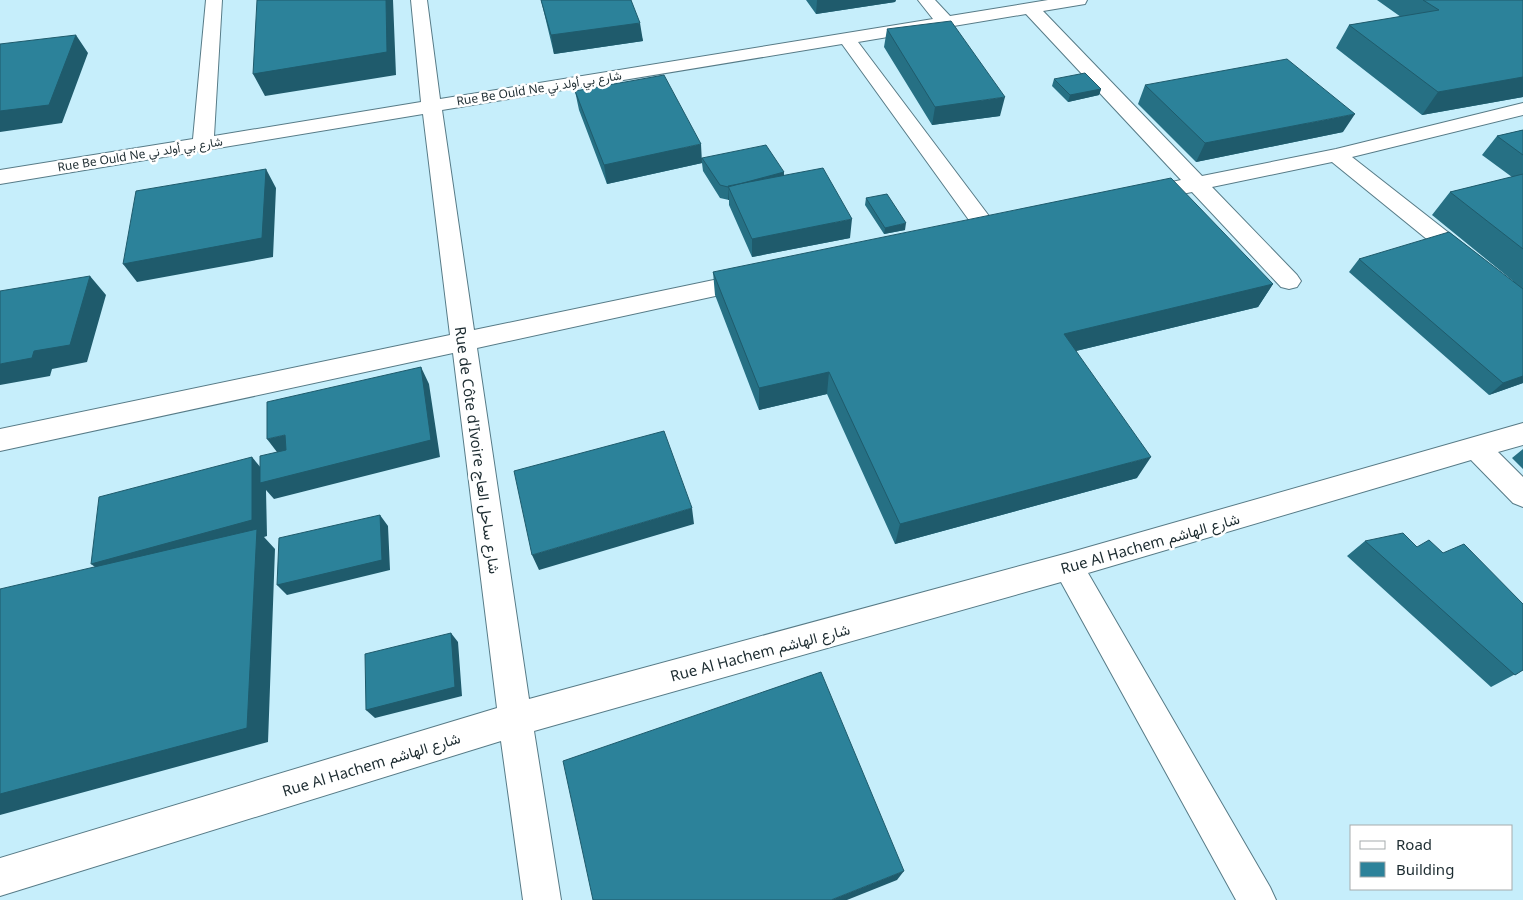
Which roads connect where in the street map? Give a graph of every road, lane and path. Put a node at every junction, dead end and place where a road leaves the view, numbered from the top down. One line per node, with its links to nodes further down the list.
1 (214, 0): 10 (street)
2 (419, 0): 8 (street, Rue de Côte d'Ivoire شارع ساحل العاج)
3 (926, 0): 6 (street)
4 (1079, 0): 5 (street, Rue Be Ould Ne شارع بي أولد ني)
5 (1031, 9): 6 (street, Rue Be Ould Ne شارع بي أولد ني); 13 (street)
6 (946, 22): 7 (street, Rue Be Ould Ne شارع بي أولد ني)
7 (847, 39): 8 (street, Rue Be Ould Ne شارع بي أولد ني); 15 (street)
8 (430, 106): 10 (street, Rue Be Ould Ne شارع بي أولد ني); 19 (street, Rue de Côte d'Ivoire شارع ساحل العاج)
9 (1523, 109): 11 (street)
10 (203, 144): 12 (street, Rue Be Ould Ne شارع بي أولد ني)
11 (1336, 155): 13 (street); 18 (street)
12 (0, 177)
13 (1197, 184): 14 (street); 17 (street)
14 (1121, 200)
15 (987, 229)
16 (774, 275): 19 (street)
17 (1289, 281)
18 (1523, 304)
19 (464, 342): 21 (street); 25 (street, Rue de Côte d'Ivoire شارع ساحل العاج)
20 (1523, 434): 22 (street, Rue Al Hachem شارع الهاشم)
21 (0, 440)
22 (1477, 450): 23 (street); 24 (street, Rue Al Hachem شارع الهاشم)
23 (1523, 495)
24 (1068, 566): 25 (street, Rue Al Hachem شارع الهاشم); 28 (street)
25 (514, 720): 26 (street, Rue Al Hachem شارع الهاشم); 27 (street, Rue de Côte d'Ivoire شارع ساحل العاج)
26 (0, 877)
27 (542, 900)
28 (1256, 900)

